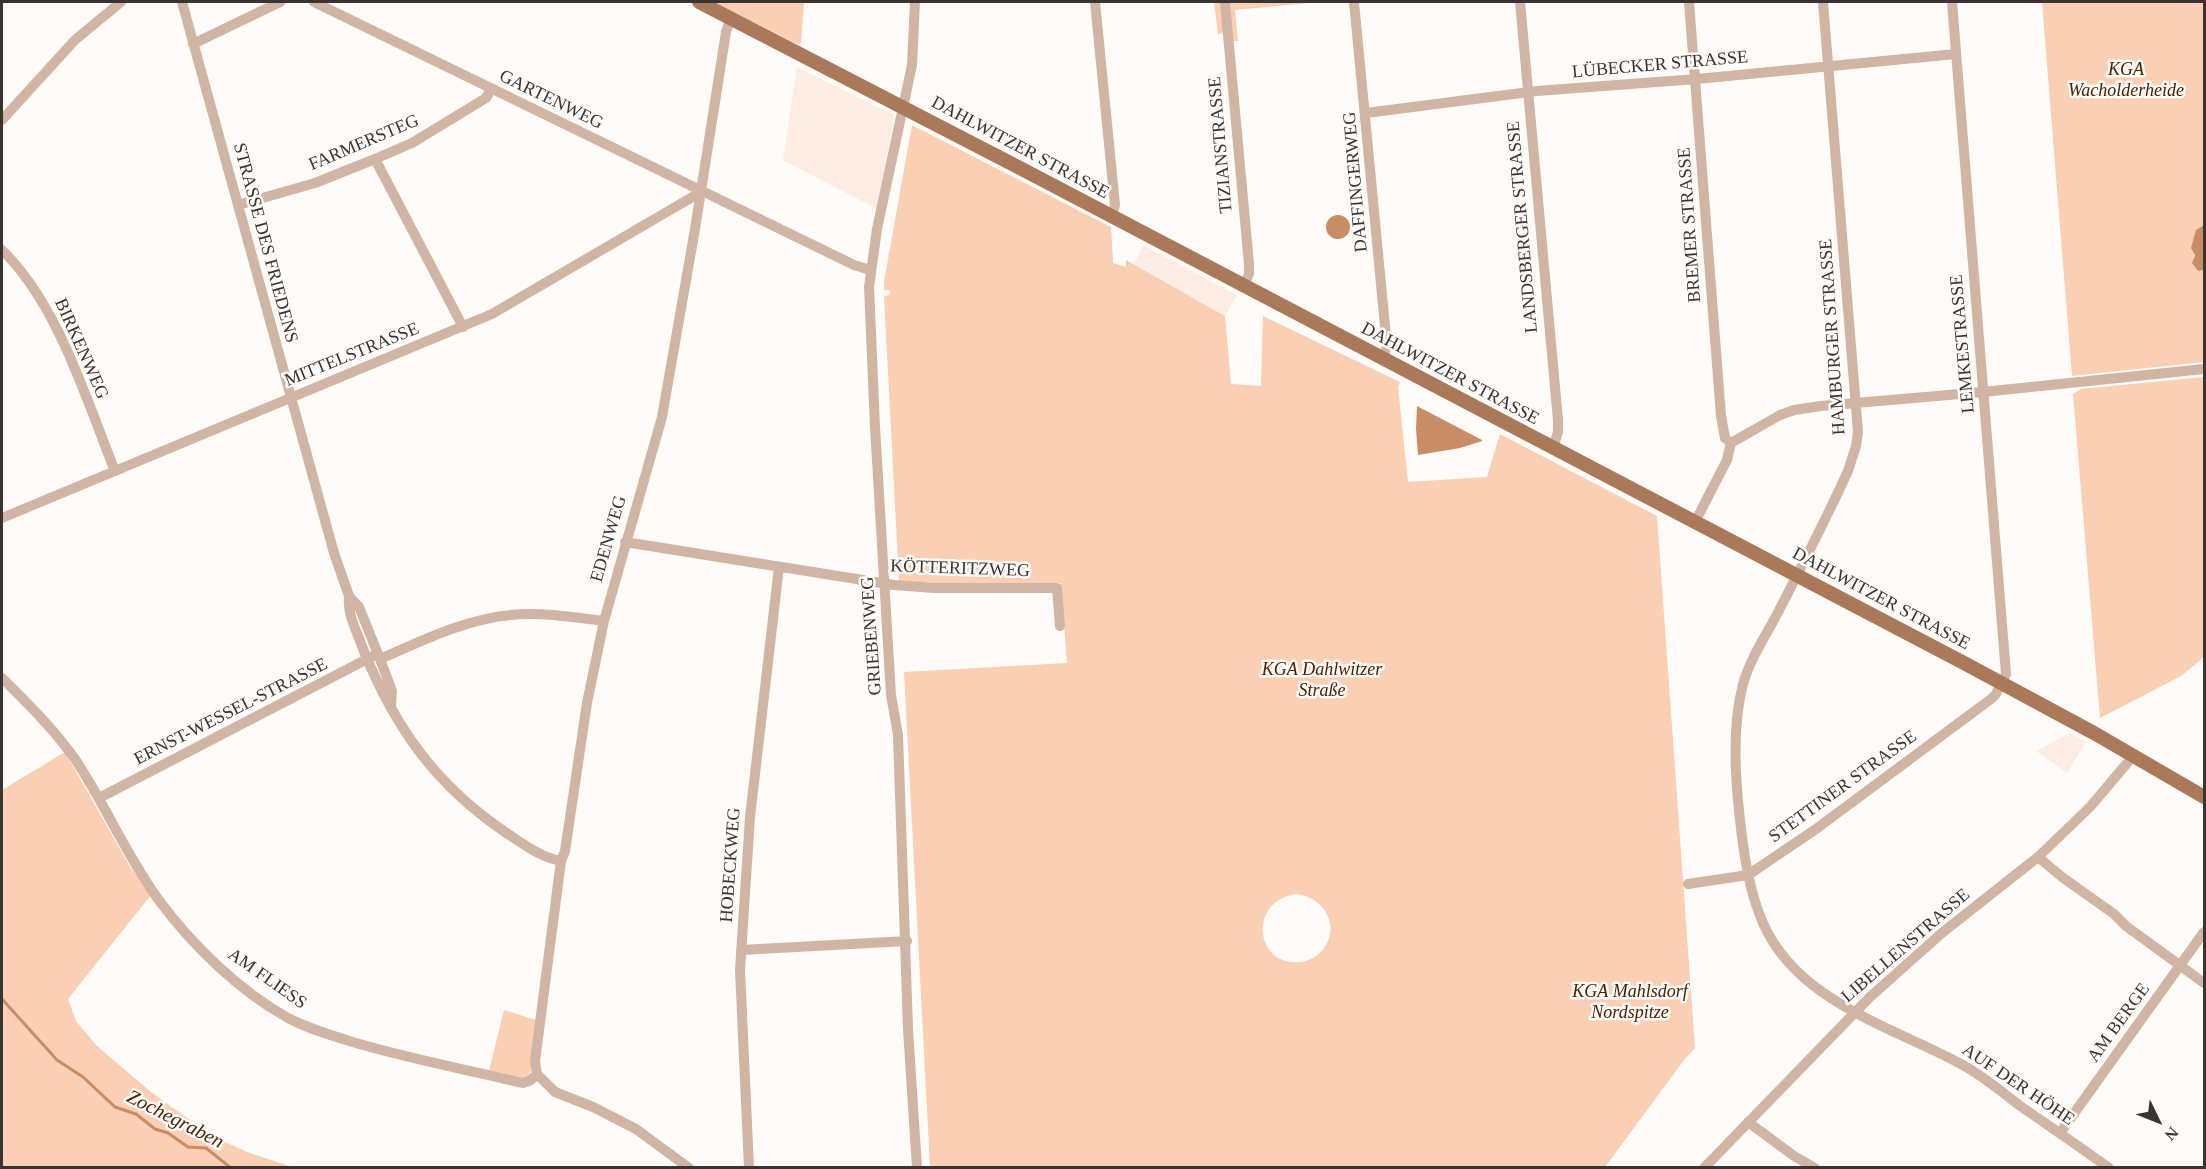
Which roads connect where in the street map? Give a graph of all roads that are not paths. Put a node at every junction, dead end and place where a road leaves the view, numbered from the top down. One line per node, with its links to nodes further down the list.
1 (121, 2): 23 (street)
2 (182, 2): 15 (street, STRASSE DES FRIEDENS)
3 (280, 2): 15 (street)
4 (314, 2): 19 (street, GARTENWEG)
5 (699, 2): 14 (main road, DAHLWITZER STRASSE)
6 (915, 2): 21 (street, GRIEBENWEG)
7 (1095, 2): 27 (street)
8 (1225, 2): 30 (street, TIZIANSTRASSE)
9 (1354, 2): 22 (street, DAFFINGERWEG)
10 (1520, 2): 20 (street, LANDSBERGER STRASSE)
11 (1689, 2): 18 (street, BREMER STRASSE)
12 (1823, 2): 17 (street, HAMBURGER STRASSE)
13 (1952, 2): 16 (street, LEMKESTRASSE)
14 (731, 17): 21 (main road, DAHLWITZER STRASSE); 25 (street, EDENWEG)
15 (194, 44): 26 (street, STRASSE DES FRIEDENS)
16 (1956, 54): 17 (street, LÜBECKER STRASSE); 34 (street, LEMKESTRASSE)
17 (1829, 67): 18 (street, LÜBECKER STRASSE); 36 (street, HAMBURGER STRASSE)
18 (1697, 79): 20 (street, LÜBECKER STRASSE); 37 (street, BREMER STRASSE)
19 (491, 89): 24 (street, FARMERSTEG); 25 (street, GARTENWEG)
20 (1527, 94): 22 (street, LÜBECKER STRASSE); 38 (street, LANDSBERGER STRASSE)
21 (902, 106): 27 (main road, DAHLWITZER STRASSE); 29 (street, GRIEBENWEG)
22 (1366, 113): 32 (street, DAFFINGERWEG)
23 (2, 120)
24 (375, 159): 26 (street, FARMERSTEG); 31 (street)
25 (701, 192): 29 (street, GARTENWEG); 31 (street, MITTELSTRASSE); 42 (street, EDENWEG)
26 (238, 205): 35 (street, STRASSE DES FRIEDENS)
27 (1112, 216): 30 (main road, DAHLWITZER STRASSE)
28 (2, 250): 39 (street, BIRKENWEG)
29 (870, 270): 45 (street, GRIEBENWEG)
30 (1244, 285): 32 (main road, DAHLWITZER STRASSE)
31 (463, 327): 35 (street, MITTELSTRASSE)
32 (1382, 358): 38 (main road, DAHLWITZER STRASSE)
33 (2205, 369): 34 (street)
34 (1983, 392): 36 (street); 50 (street, LEMKESTRASSE)
35 (290, 398): 39 (street, MITTELSTRASSE); 48 (street, STRASSE DES FRIEDENS)
36 (1856, 403): 37 (street); 44 (street, HAMBURGER STRASSE)
37 (1731, 442): 41 (street)
38 (1553, 448): 41 (main road, DAHLWITZER STRASSE)
39 (116, 471): 40 (street, MITTELSTRASSE)
40 (2, 518)
41 (1695, 522): 44 (main road, DAHLWITZER STRASSE)
42 (625, 542): 43 (street, KÖTTERITZWEG); 46 (street, EDENWEG)
43 (779, 567): 45 (street, KÖTTERITZWEG); 60 (street, HOBECKWEG)
44 (1796, 575): 50 (main road, DAHLWITZER STRASSE); 56 (street, HAMBURGER STRASSE)
45 (886, 583): 47 (street, KÖTTERITZWEG); 59 (street, GRIEBENWEG)
46 (604, 621): 48 (street, ERNST-WESSEL-STRASSE); 55 (street, EDENWEG)
47 (1060, 626)
48 (375, 658): 53 (street, ERNST-WESSEL-STRASSE); 55 (street, STRASSE DES FRIEDENS)
49 (2, 678): 53 (street, AM FLIESS)
50 (2002, 684): 51 (main road, DAHLWITZER STRASSE); 56 (street, STETTINER STRASSE)
51 (2134, 755): 52 (main road, DAHLWITZER STRASSE); 54 (street, LIBELLENSTRASSE)
52 (2205, 797)
53 (99, 798): 65 (street, AM FLIESS)
54 (2038, 857): 62 (street); 64 (street, LIBELLENSTRASSE)
55 (561, 861): 65 (street, EDENWEG)
56 (1748, 875): 57 (street, STETTINER STRASSE); 61 (street, HAMBURGER STRASSE)
57 (1688, 884)
58 (2205, 932): 62 (street, AM BERGE)
59 (907, 941): 60 (street); 70 (street, GRIEBENWEG)
60 (741, 950): 69 (street, HOBECKWEG)
61 (1785, 959): 64 (street, AUF DER HÖHE)
62 (2180, 966): 63 (street); 67 (street, AM BERGE)
63 (2205, 983)
64 (1855, 1012): 66 (street, LIBELLENSTRASSE); 67 (street, AUF DER HÖHE)
65 (537, 1074): 68 (street)
66 (1748, 1122): 71 (street, LIBELLENSTRASSE); 72 (street)
67 (2060, 1133): 73 (street, AUF DER HÖHE)
68 (689, 1167)
69 (749, 1167)
70 (917, 1167)
71 (1704, 1167)
72 (1815, 1167)
73 (2109, 1167)

